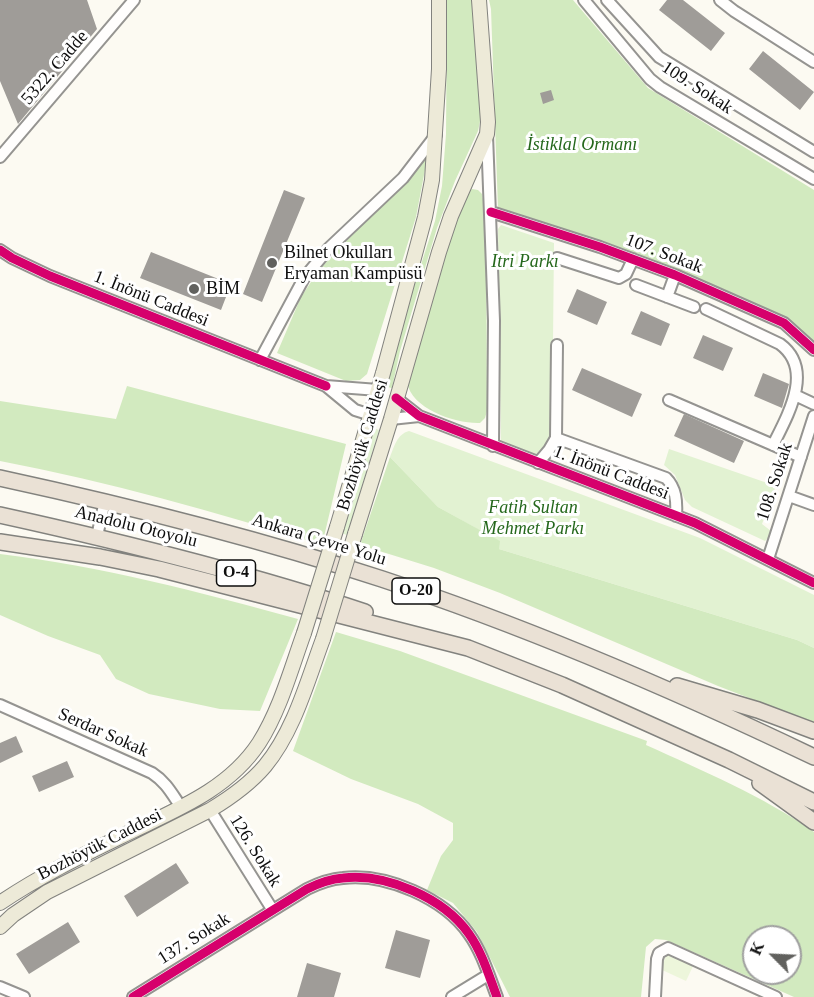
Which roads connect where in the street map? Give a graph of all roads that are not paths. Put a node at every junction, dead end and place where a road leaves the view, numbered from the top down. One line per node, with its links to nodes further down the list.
1 (134, 0): 13 (street, 5322. Cadde)
2 (439, 0): 10 (main road, Bozhöyük Caddesi)
3 (479, 0): 11 (main road, Bozhöyük Caddesi)
4 (584, 0): 8 (street, 109. Sokak)
5 (607, 0): 7 (street)
6 (720, 0): 9 (street)
7 (616, 11): 8 (street); 12 (street)
8 (602, 22): 16 (street, 109. Sokak)
9 (814, 62)
10 (436, 135): 28 (street); 30 (main road, Bozhöyük Caddesi)
11 (487, 135): 14 (main road, Bozhöyük Caddesi); 15 (street)
12 (814, 152)
13 (0, 157)
14 (472, 172): 15 (street); 32 (main road, Bozhöyük Caddesi)
15 (490, 176): 17 (street)
16 (814, 179)
17 (491, 212): 20 (street, 107. Sokak); 41 (street)
18 (0, 250): 28 (street, 1. İnönü Caddesi)
19 (557, 258): 20 (street)
20 (633, 259): 21 (street, 107. Sokak)
21 (675, 275): 23 (street); 27 (street, 107. Sokak)
22 (636, 285): 23 (street)
23 (667, 297): 24 (street)
24 (694, 307)
25 (706, 309): 31 (street)
26 (557, 345): 39 (street)
27 (814, 350)
28 (260, 360): 29 (street, 1. İnönü Caddesi)
29 (326, 386): 30 (street); 35 (street)
30 (378, 390): 32 (main road); 35 (main road, Bozhöyük Caddesi)
31 (797, 396): 34 (street); 40 (street)
32 (396, 398): 36 (street, 1. İnönü Caddesi); 38 (main road, Bozhöyük Caddesi)
33 (669, 400): 40 (street)
34 (814, 404)
35 (371, 415): 38 (main road); 61 (main road, Bozhöyük Caddesi, bridge)
36 (419, 416): 38 (street, 1. İnönü Caddesi); 41 (street, 1. İnönü Caddesi)
37 (814, 416): 42 (street, 108. Sokak)
38 (391, 419): 62 (main road, Bozhöyük Caddesi, bridge)
39 (556, 438): 43 (street); 49 (street)
40 (773, 445): 42 (street)
41 (493, 446): 43 (street, 1. İnönü Caddesi)
42 (801, 457): 45 (street, 108. Sokak)
43 (538, 463): 49 (street, 1. İnönü Caddesi)
44 (0, 478): 46 (highway, Ankara Çevre Yolu / O-20)
45 (789, 496): 47 (street); 52 (street, 108. Sokak)
46 (105, 501): 50 (street); 55 (highway, Ankara Çevre Yolu / O-20)
47 (814, 505)
48 (0, 515): 50 (highway, Anadolu Otoyolu / O-4)
49 (676, 516): 52 (street, 1. İnönü Caddesi)
50 (97, 536): 54 (highway, Anadolu Otoyolu / O-4)
51 (0, 542): 54 (highway, O-20)
52 (768, 559): 53 (street, 1. İnönü Caddesi)
53 (814, 583)
54 (468, 648): 59 (highway, O-20)
55 (622, 670): 57 (highway); 58 (highway, Ankara Çevre Yolu / O-20)
56 (0, 705): 61 (street, Serdar Sokak)
57 (814, 730)
58 (814, 758)
59 (729, 760): 60 (highway, O-20); 63 (highway)
60 (814, 802)
61 (181, 807): 64 (main road, Bozhöyük Caddesi)
62 (210, 810): 65 (street, 126. Sokak); 66 (main road, Bozhöyük Caddesi)
63 (814, 822)
64 (0, 903)
65 (272, 909): 67 (street, 137. Sokak); 70 (street, 137. Sokak)
66 (0, 927)
67 (488, 975): 71 (street); 72 (street, 137. Sokak)
68 (0, 987): 69 (street)
69 (24, 997)
70 (133, 997)
71 (452, 997)
72 (497, 997)
73 (656, 997): 74 (street)
74 (776, 997)

